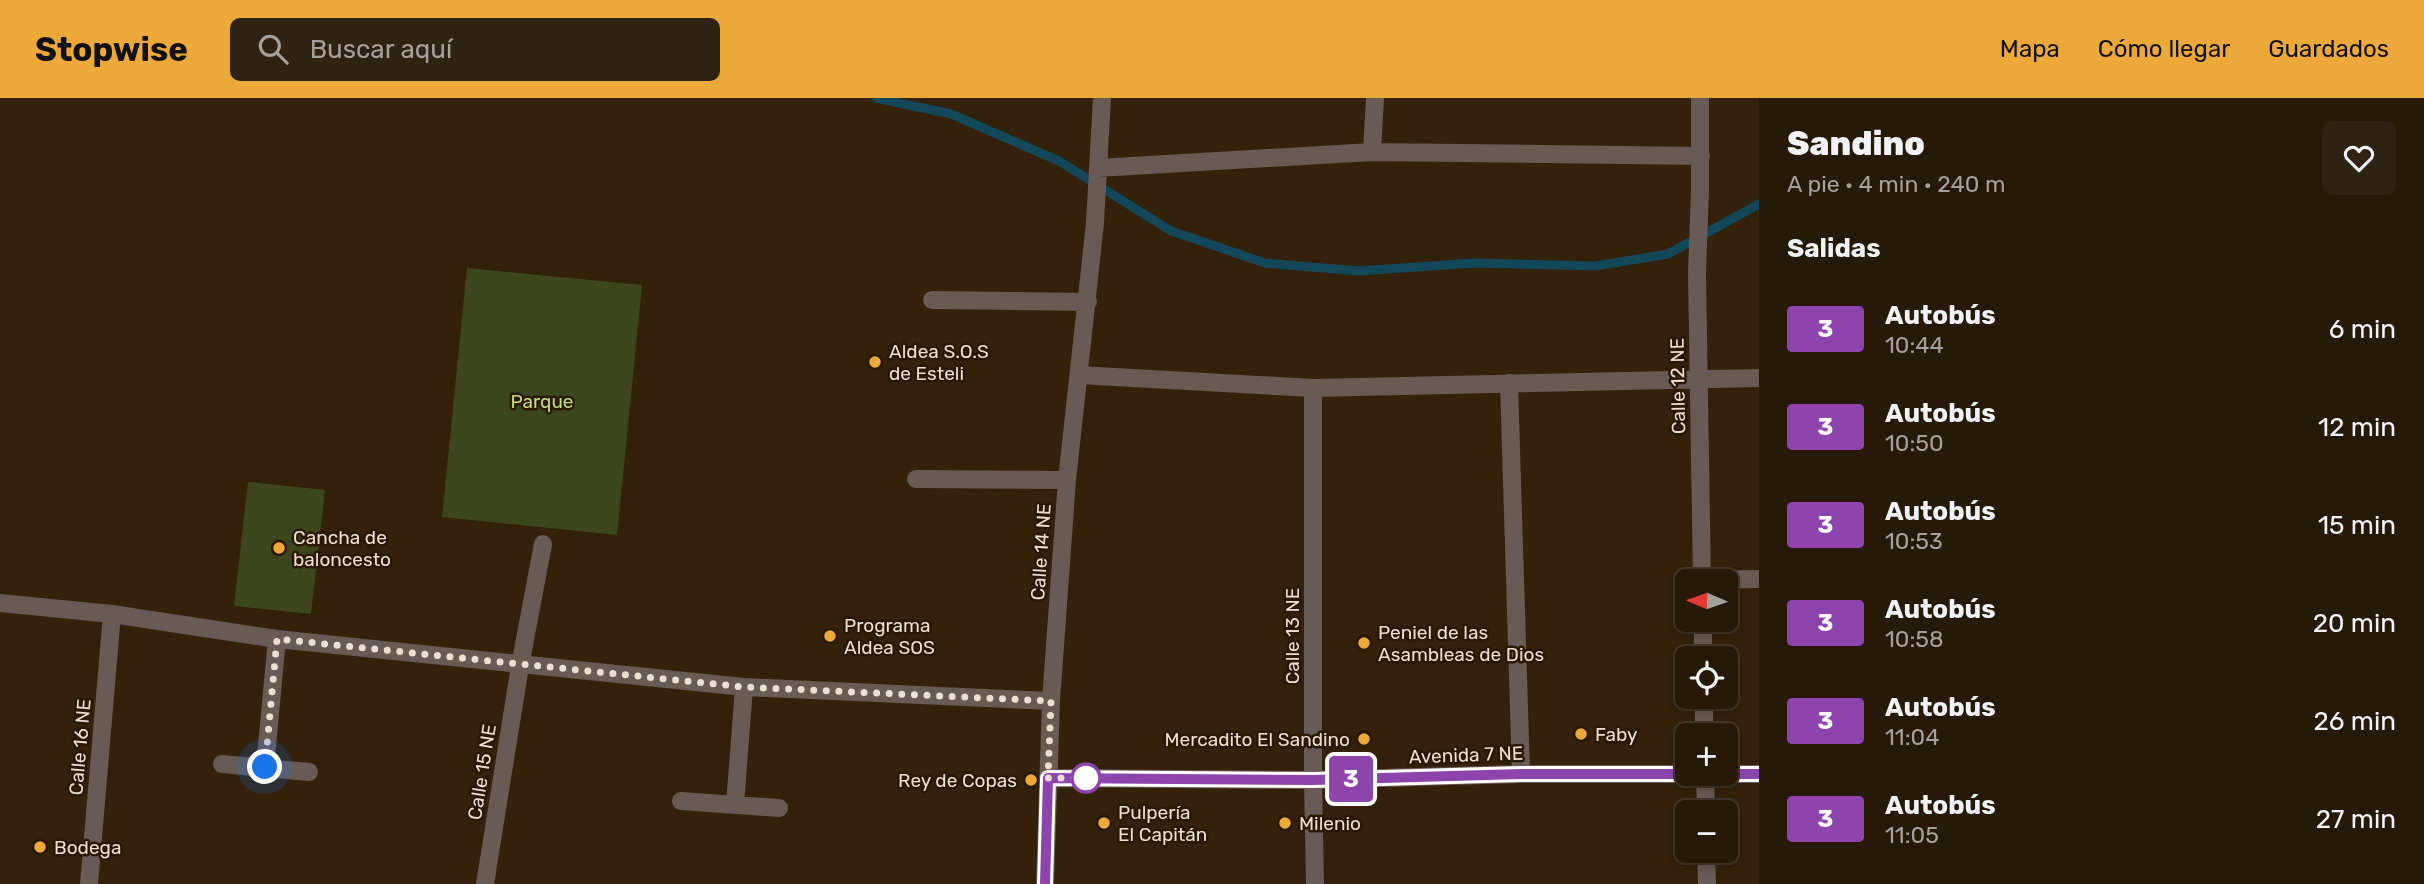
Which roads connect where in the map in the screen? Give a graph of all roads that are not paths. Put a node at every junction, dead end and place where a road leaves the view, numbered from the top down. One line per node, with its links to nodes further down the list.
1 (1102, 98): 6 (street, Calle 14 NE)
2 (1375, 98): 4 (street)
3 (1700, 98): 5 (street)
4 (1372, 152): 5 (street); 6 (street)
5 (1701, 156): 10 (street, Calle 12 NE)
6 (1097, 173): 8 (street, Calle 14 NE)
7 (932, 300): 8 (street)
8 (1088, 302): 9 (street, Calle 14 NE)
9 (1079, 375): 13 (street); 15 (street, Calle 14 NE)
10 (1698, 377): 11 (street); 12 (street); 17 (street, Calle 12 NE)
11 (1759, 377)
12 (1509, 383): 13 (street); 29 (street)
13 (1313, 388): 34 (street, Calle 13 NE)
14 (916, 478): 15 (street)
15 (1067, 480): 25 (street, Calle 14 NE)
16 (542, 544): 23 (street, Calle 15 NE)
17 (1702, 569)
18 (1738, 579): 19 (street)
19 (1759, 579)
20 (0, 603): 21 (street)
21 (112, 614): 22 (street); 39 (street, Calle 16 NE)
22 (277, 639): 23 (street); 27 (street)
23 (520, 666): 24 (street); 40 (street, Calle 15 NE)
24 (744, 687): 25 (street); 36 (street)
25 (1051, 701): 33 (street, Calle 14 NE)
26 (222, 764): 27 (street)
27 (265, 767): 28 (street)
28 (309, 772)
29 (1521, 774): 30 (street, Avenida 7 NE); 34 (street, Avenida 7 NE)
30 (1675, 774)
31 (1738, 774): 32 (street, Avenida 7 NE)
32 (1759, 774)
33 (1048, 778): 34 (street, Avenida 7 NE); 41 (street, Calle 14 NE)
34 (1313, 780): 42 (street, Calle 13 NE)
35 (681, 801): 36 (street)
36 (735, 805): 37 (street)
37 (779, 808)
38 (1706, 863): 43 (street)
39 (89, 884)
40 (485, 884)
41 (1045, 884)
42 (1315, 884)
43 (1707, 884)

